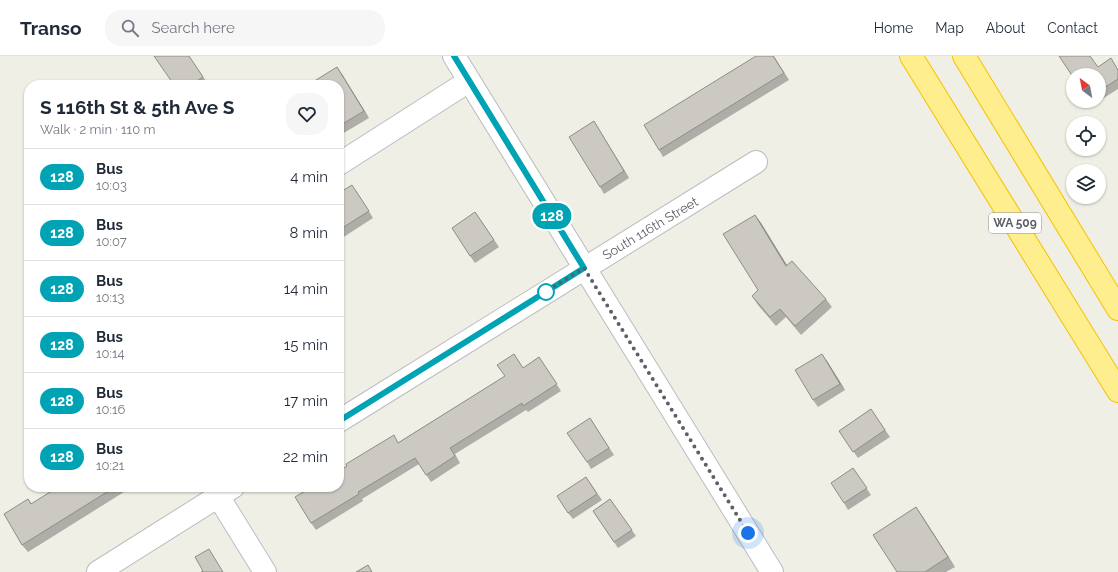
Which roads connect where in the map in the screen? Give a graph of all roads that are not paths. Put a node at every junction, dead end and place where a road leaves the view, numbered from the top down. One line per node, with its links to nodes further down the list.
1 (454, 56): 4 (street)
2 (911, 56): 11 (highway, WA 509)
3 (964, 56): 10 (highway, WA 509)
4 (469, 81): 5 (street); 9 (street)
5 (426, 109): 6 (street); 7 (street)
6 (344, 144)
7 (344, 161)
8 (756, 162): 9 (street, South 116th Street)
9 (584, 268): 12 (street, South 116th Street); 16 (street)
10 (1118, 309)
11 (1118, 391)
12 (344, 418)
13 (225, 492): 14 (street); 15 (street)
14 (98, 572)
15 (265, 572)
16 (772, 572)

